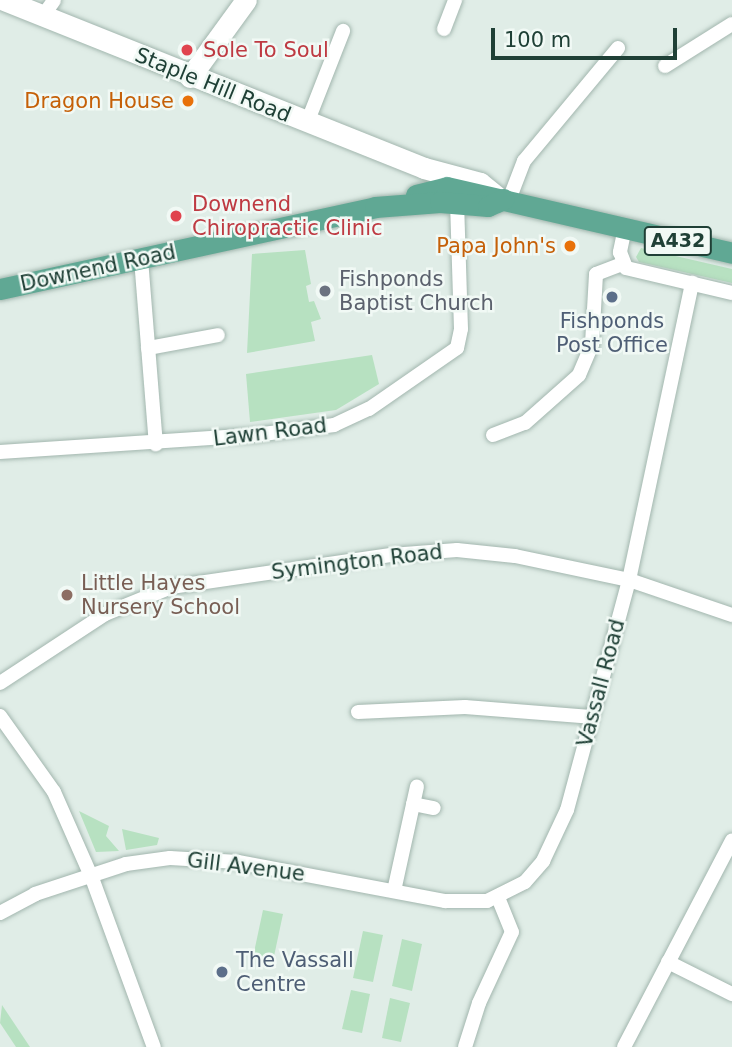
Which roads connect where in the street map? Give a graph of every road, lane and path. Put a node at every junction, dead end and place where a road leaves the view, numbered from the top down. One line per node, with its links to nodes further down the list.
1 (4, 0): 4 (main road, Staple Hill Road)
2 (246, 0): 10 (main road)
3 (455, 0): 6 (street)
4 (48, 8): 10 (main road, Staple Hill Road)
5 (732, 24): 9 (street)
6 (444, 29)
7 (343, 31): 11 (street)
8 (618, 48): 14 (street)
9 (665, 66)
10 (190, 77): 11 (main road, Staple Hill Road)
11 (307, 123): 12 (main road, Staple Hill Road)
12 (424, 168): 13 (main road, Staple Hill Road); 14 (main road, Staple Hill Road)
13 (452, 195): 14 (main road, A432); 17 (main road, Downend Road / A432); 25 (street, Lawn Road)
14 (503, 199): 15 (main road, A432)
15 (625, 228): 16 (main road, A432); 18 (street)
16 (732, 253)
17 (141, 259): 20 (main road, Downend Road / A432); 23 (street)
18 (622, 264): 19 (street); 24 (street)
19 (692, 284): 21 (street); 27 (street, Vassall Road)
20 (0, 289)
21 (732, 293)
22 (218, 335): 23 (street)
23 (148, 348): 25 (street)
24 (493, 436)
25 (156, 444): 26 (street, Lawn Road)
26 (0, 452)
27 (629, 580): 28 (street, Symington Road); 29 (street, Symington Road); 32 (street, Vassall Road)
28 (732, 615)
29 (0, 683)
30 (358, 712): 32 (street)
31 (0, 716): 37 (street)
32 (591, 717): 39 (street, Vassall Road)
33 (416, 786): 34 (street)
34 (413, 804): 35 (street); 38 (street)
35 (434, 808)
36 (732, 840): 41 (street)
37 (92, 878): 38 (street, Gill Avenue); 40 (street, Gill Avenue); 43 (street)
38 (394, 891): 39 (street, Gill Avenue)
39 (498, 897): 44 (street)
40 (0, 913)
41 (668, 962): 42 (street); 45 (street)
42 (732, 995)
43 (154, 1047)
44 (465, 1047)
45 (624, 1047)

